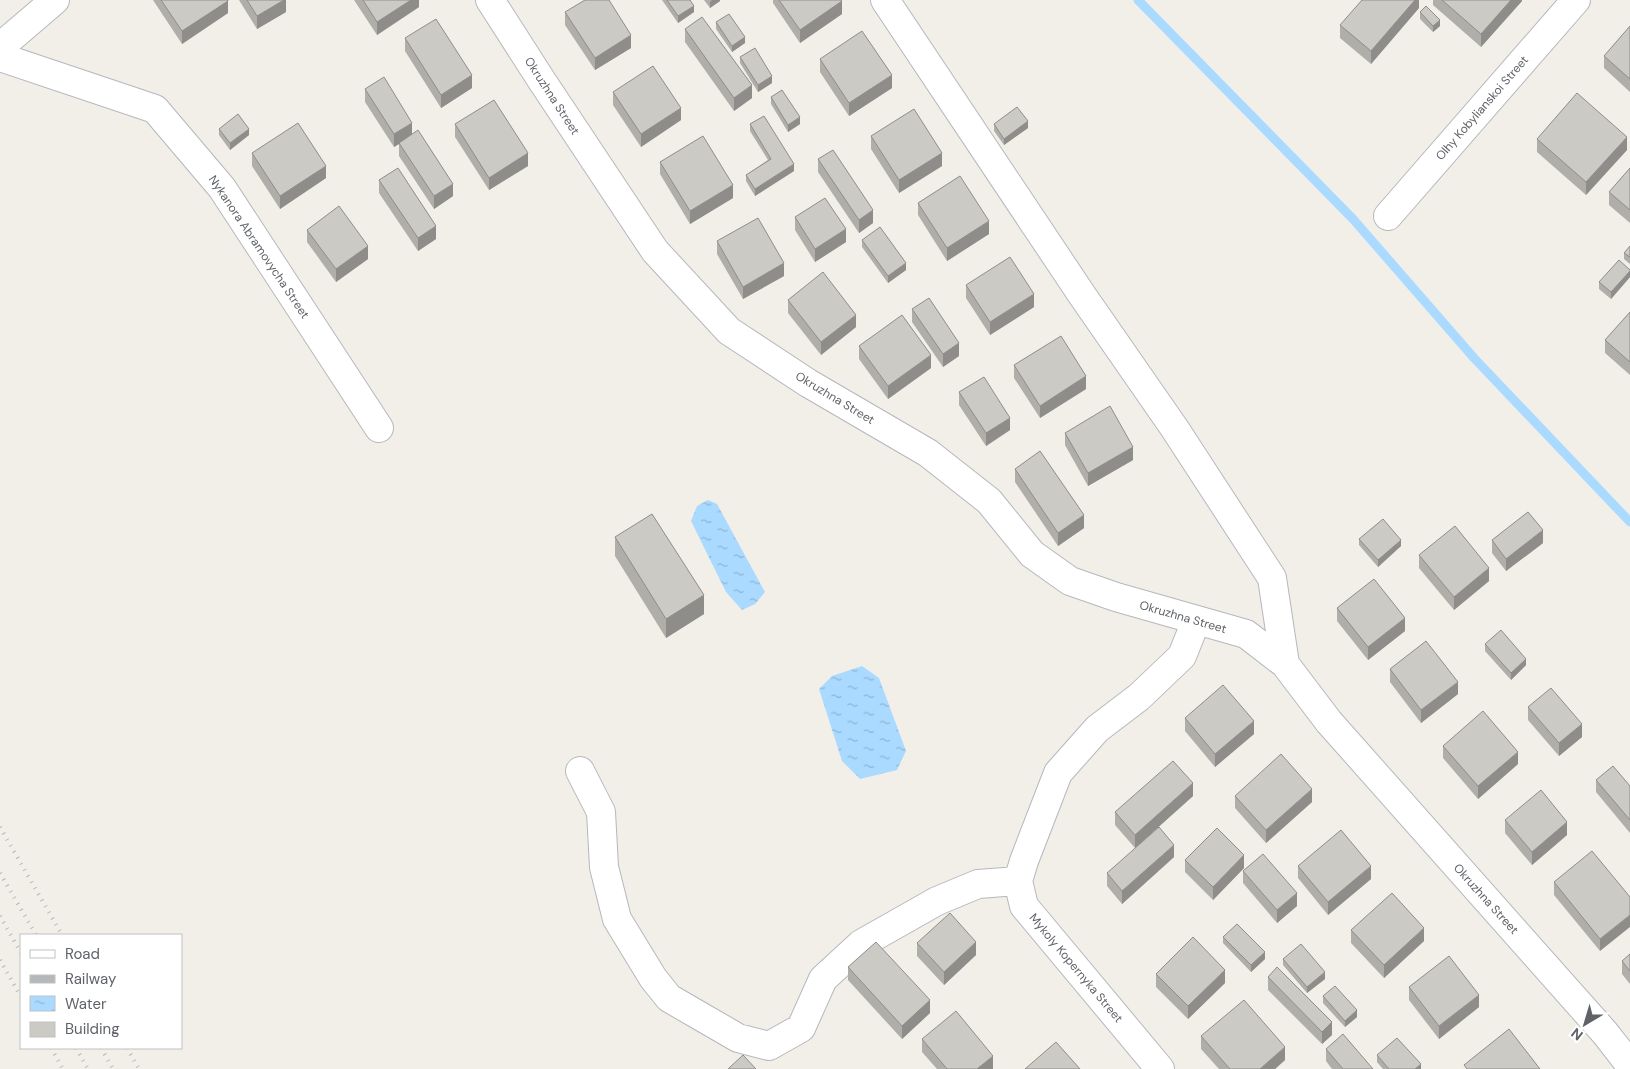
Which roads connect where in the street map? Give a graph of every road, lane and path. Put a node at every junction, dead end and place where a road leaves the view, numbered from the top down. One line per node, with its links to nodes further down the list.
1 (55, 0): 5 (street)
2 (490, 0): 9 (street, Okruzhna Street)
3 (885, 0): 10 (street, Okruzhna Street)
4 (1576, 0): 7 (street, Olhy Kobylianskoi Street)
5 (0, 47)
6 (0, 57): 8 (street, Nykanora Abramovycha Street)
7 (1388, 216)
8 (379, 428)
9 (1196, 620): 10 (street, Okruzhna Street); 12 (street)
10 (1285, 664): 13 (street, Okruzhna Street)
11 (580, 771): 12 (street)
12 (1018, 881): 14 (street, Mykoly Kopernyka Street)
13 (1630, 1065)
14 (1160, 1069)

